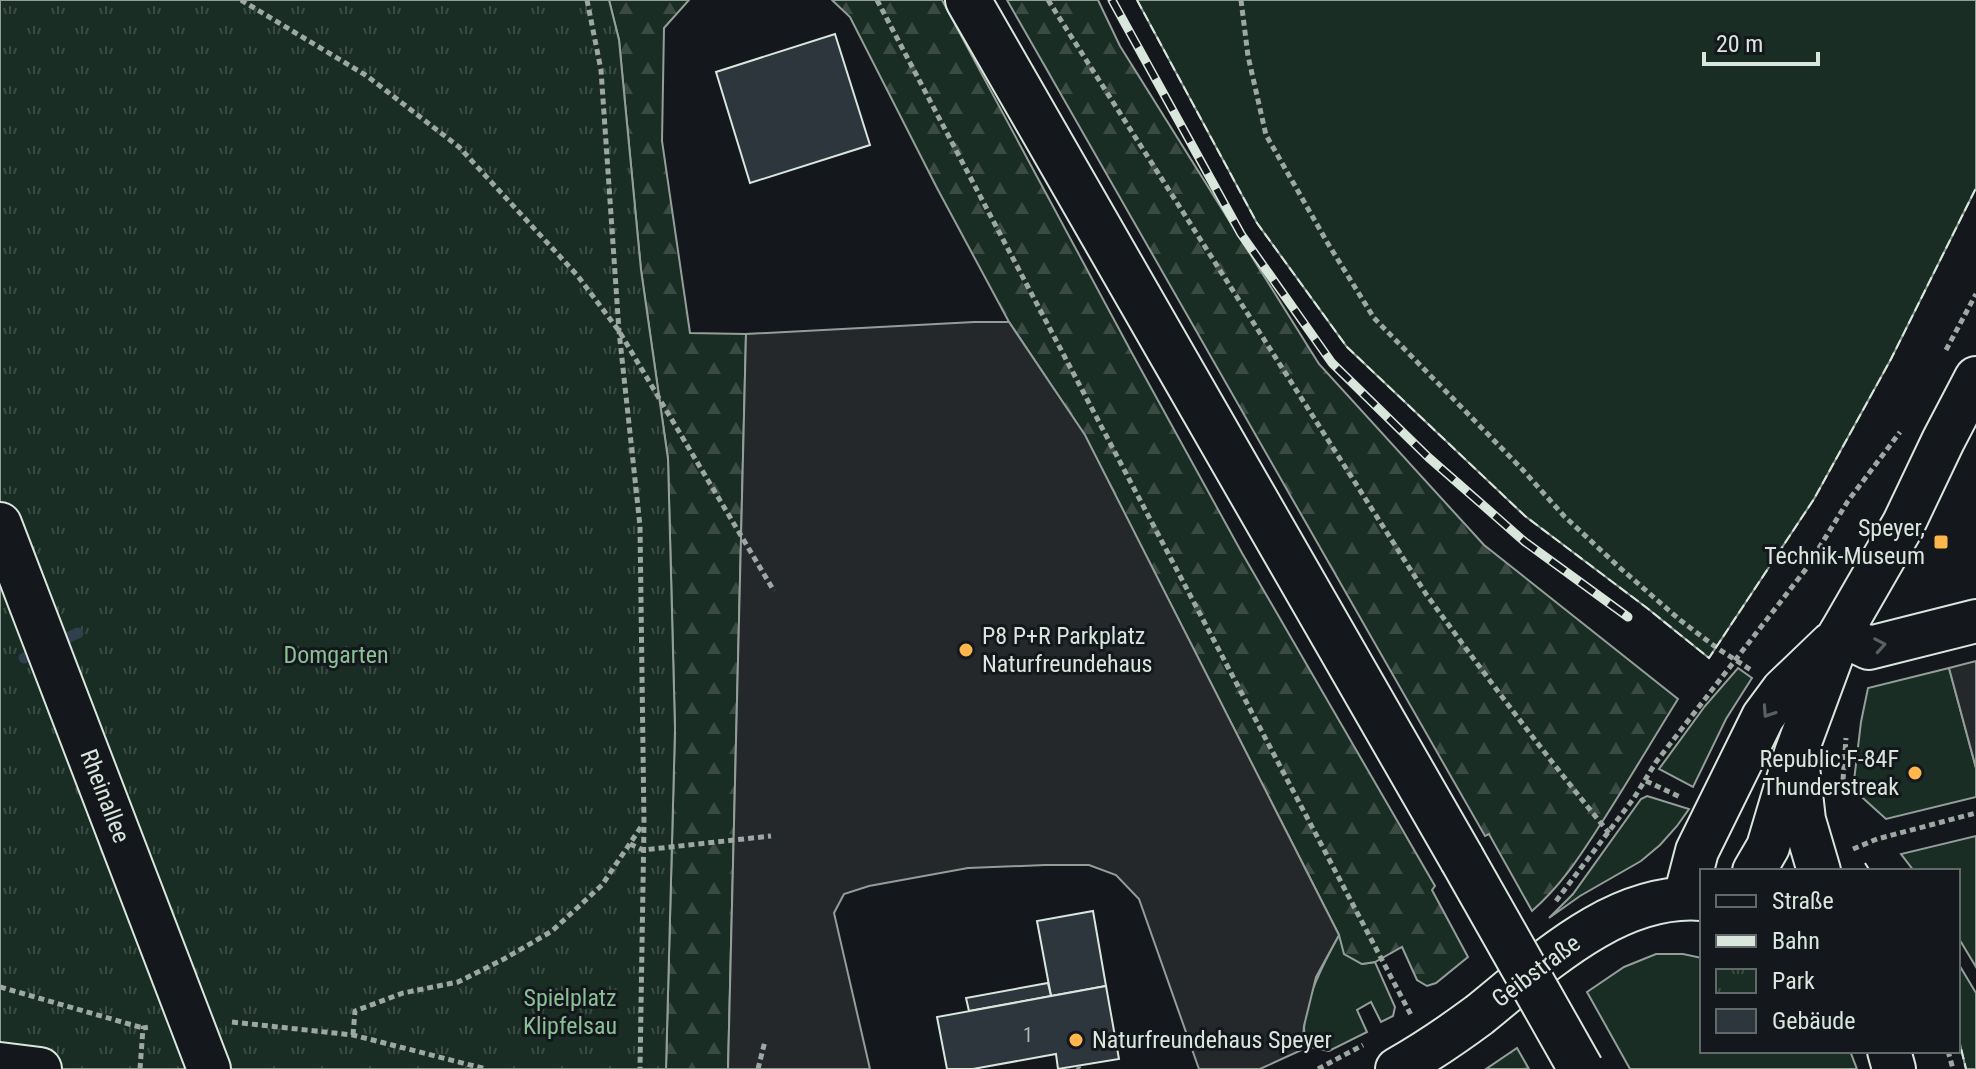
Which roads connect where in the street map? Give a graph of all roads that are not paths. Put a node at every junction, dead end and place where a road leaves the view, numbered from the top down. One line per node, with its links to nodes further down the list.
1 (968, 0): 14 (main road, bridge)
2 (1976, 378): 5 (street, Geibstraße)
3 (0, 524): 12 (street, Rheinallee)
4 (1976, 621): 5 (street, one-way to 4)
5 (1840, 634): 6 (street, Geibstraße); 9 (street, Geibstraße, one-way to 9)
6 (1796, 753): 7 (street); 8 (street, Geibstraße)
7 (1832, 862)
8 (1755, 869)
9 (1694, 898): 13 (street, Geibstraße)
10 (0, 1064): 11 (street)
11 (40, 1069)
12 (209, 1069)
13 (1397, 1069)
14 (1581, 1069)

